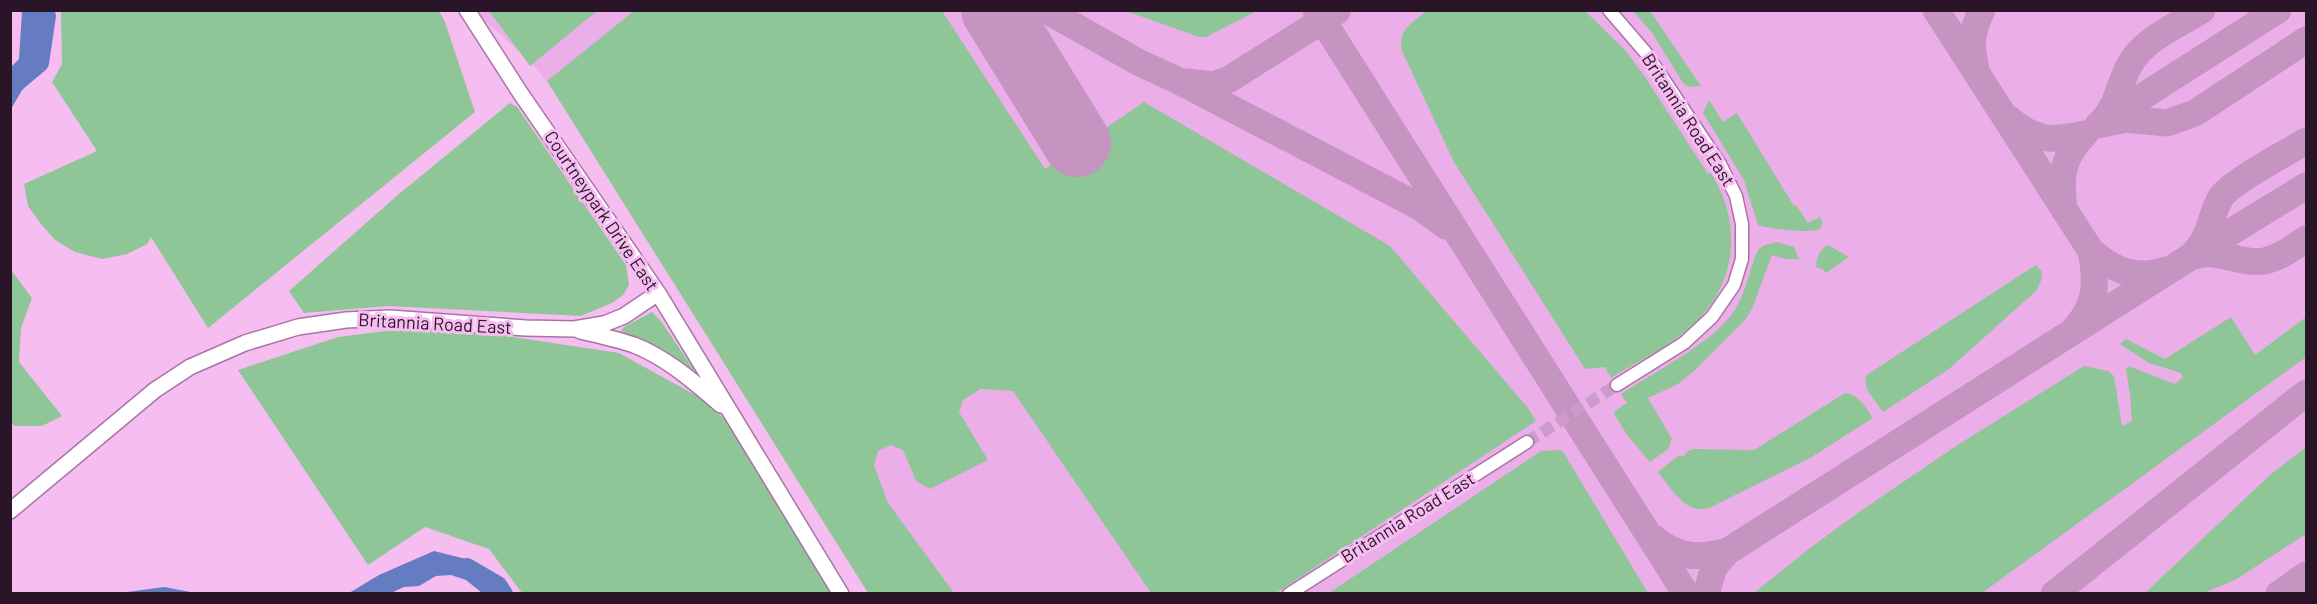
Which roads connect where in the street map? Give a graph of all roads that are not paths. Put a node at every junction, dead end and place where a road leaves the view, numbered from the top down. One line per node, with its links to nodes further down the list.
1 (467, 10): 5 (street, Courtneypark Drive East)
2 (1603, 10): 4 (street, Britannia Road East)
3 (1609, 10): 4 (street, Britannia Road East)
4 (1617, 21): 7 (street, Britannia Road East)
5 (658, 293): 6 (street, Britannia Road East); 8 (street, Courtneypark Drive East)
6 (574, 329): 8 (street); 10 (street, Britannia Road East)
7 (1617, 385)
8 (732, 414): 11 (street)
9 (1527, 442): 12 (street, Britannia Road East)
10 (10, 511)
11 (841, 594)
12 (1289, 594)

